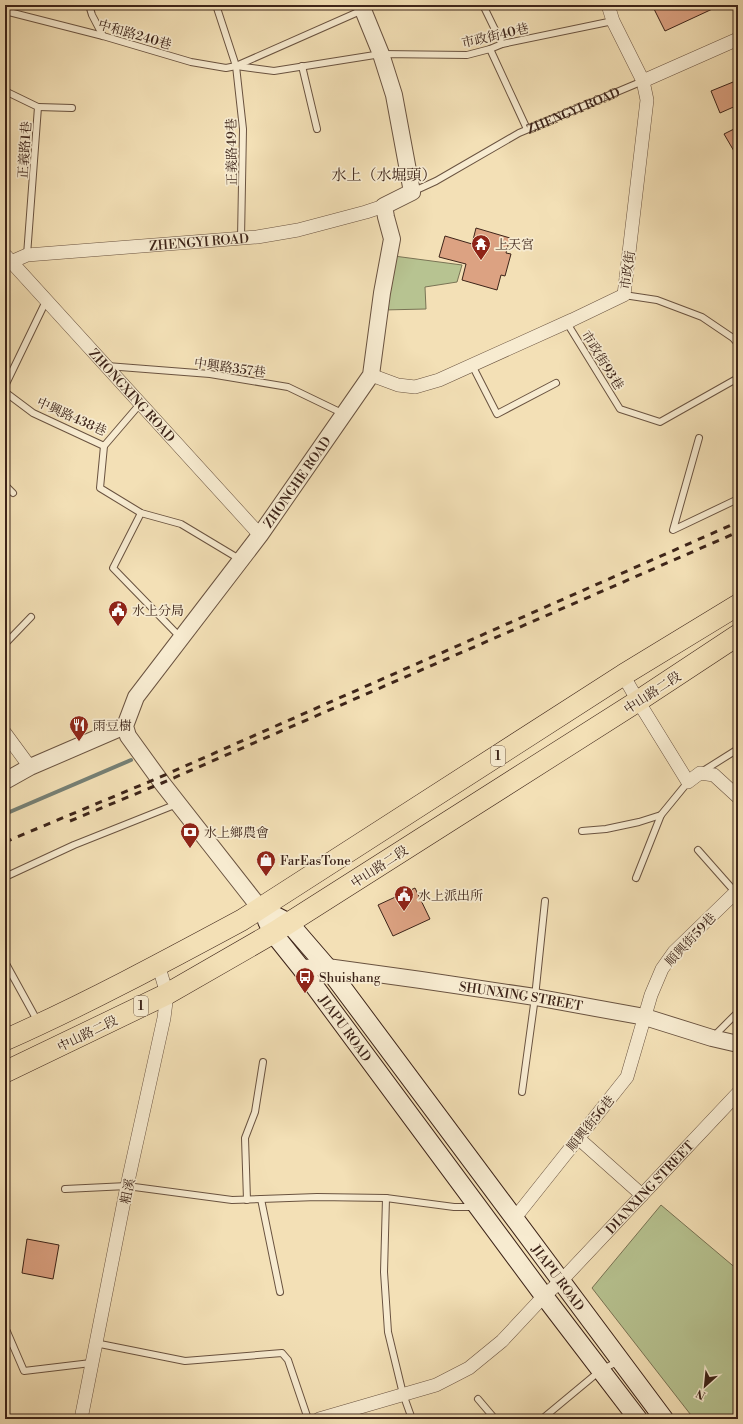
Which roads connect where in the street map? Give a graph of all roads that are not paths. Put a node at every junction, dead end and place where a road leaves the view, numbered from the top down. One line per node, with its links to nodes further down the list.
1 (89, 5): 8 (lane)
2 (216, 5): 13 (lane, 正義路49巷)
3 (483, 5): 10 (lane)
4 (608, 5): 7 (street, 市政街)
5 (366, 7): 12 (street); 13 (lane, 中和路240巷)
6 (5, 11): 8 (lane, 中和路240巷)
7 (613, 21): 10 (lane, 市政街40巷); 15 (street, 市政街)
8 (104, 36): 13 (lane, 中和路240巷)
9 (738, 38): 15 (street, ZHENGYI ROAD)
10 (502, 44): 11 (lane, 市政街40巷)
11 (490, 50): 12 (lane, 市政街40巷); 20 (lane)
12 (381, 54): 14 (lane, 中和路240巷); 21 (street)
13 (236, 66): 14 (lane, 中和路240巷); 23 (lane, 正義路49巷)
14 (302, 66): 19 (lane)
15 (643, 81): 20 (lane, ZHENGYI ROAD); 26 (street, 市政街)
16 (5, 91): 17 (lane, 正義路1巷)
17 (38, 106): 18 (lane); 24 (lane, 正義路1巷)
18 (72, 108)
19 (317, 129)
20 (527, 130): 21 (lane, ZHENGYI ROAD)
21 (412, 192): 22 (street)
22 (384, 206): 23 (street, ZHENGYI ROAD); 32 (street, ZHONGHE ROAD)
23 (241, 238): 24 (street, ZHENGYI ROAD)
24 (27, 255): 25 (street, ZHENGYI ROAD)
25 (8, 259): 27 (street, ZHONGXING ROAD)
26 (624, 295): 28 (street, 市政街); 29 (lane)
27 (46, 301): 31 (street, ZHONGXING ROAD); 35 (lane)
28 (567, 323): 30 (street, 市政街); 33 (lane, 市政街93巷)
29 (738, 344)
30 (472, 365): 32 (street, 市政街); 34 (lane)
31 (105, 366): 37 (street, ZHONGXING ROAD); 38 (lane, 中興路357巷)
32 (371, 375): 38 (street, ZHONGHE ROAD)
33 (738, 378)
34 (556, 383)
35 (5, 386)
36 (5, 392): 40 (lane, 中興路438巷)
37 (140, 404): 40 (lane, 中興路438巷); 45 (street, ZHONGXING ROAD)
38 (345, 414): 45 (street, ZHONGHE ROAD)
39 (699, 438): 43 (lane)
40 (104, 446): 44 (lane)
41 (5, 486): 42 (lane)
42 (13, 493)
43 (738, 499)
44 (141, 513): 46 (lane); 50 (lane)
45 (260, 535): 46 (street, ZHONGHE ROAD)
46 (241, 560): 50 (street, ZHONGHE ROAD)
47 (738, 605): 52 (main road, 1)
48 (31, 617): 51 (lane)
49 (738, 635): 53 (main road, 中山路二段 / 1)
50 (181, 638): 54 (street, ZHONGHE ROAD)
51 (5, 644)
52 (623, 675): 53 (street); 70 (main road, 1)
53 (638, 701): 60 (street); 71 (main road, 中山路二段 / 1)
54 (125, 726): 57 (street); 62 (street)
55 (5, 733): 57 (street)
56 (738, 749): 58 (lane)
57 (30, 767): 59 (street)
58 (700, 773): 60 (street); 61 (street)
59 (5, 781)
60 (688, 782): 63 (lane)
61 (738, 796)
62 (179, 803): 66 (lane); 70 (street)
63 (661, 815): 64 (lane); 67 (lane)
64 (582, 831)
65 (698, 850): 68 (lane)
66 (5, 877)
67 (636, 878)
68 (737, 892): 79 (street, 順興街59巷)
69 (545, 901): 77 (lane)
70 (260, 908): 71 (main road, JIAPU ROAD); 73 (main road, 1)
71 (281, 928): 74 (main road, JIAPU ROAD); 75 (main road, JIAPU ROAD); 76 (main road, 中山路二段 / 1)
72 (5, 962): 80 (lane)
73 (158, 964): 76 (street, 粗溪); 80 (main road, 1)
74 (327, 967): 75 (street, SHUNXING STREET); 77 (street, SHUNXING STREET); 96 (main road, JIAPU ROAD)
75 (301, 968): 95 (main road, JIAPU ROAD)
76 (167, 994): 85 (main road, 中山路二段 / 1); 89 (street, 粗溪)
77 (535, 997): 79 (street, SHUNXING STREET); 86 (lane)
78 (738, 1012): 81 (lane)
79 (645, 1017): 81 (street, SHUNXING STREET); 88 (street, 順興街56巷)
80 (40, 1024): 82 (main road, 1)
81 (712, 1038): 83 (street, SHUNXING STREET)
82 (5, 1040)
83 (738, 1044)
84 (263, 1062): 94 (lane)
85 (5, 1072)
86 (522, 1092)
87 (738, 1093): 91 (street, DIANXING STREET)
88 (578, 1138): 91 (street); 96 (street, 順興街56巷)
89 (128, 1186): 90 (lane); 94 (lane); 101 (street, 粗溪)
90 (65, 1188)
91 (642, 1195): 97 (street, DIANXING STREET)
92 (386, 1198): 93 (lane); 95 (lane); 105 (lane)
93 (261, 1199): 94 (lane); 98 (lane)
94 (247, 1200)
95 (479, 1207): 99 (main road, JIAPU ROAD)
96 (514, 1218): 97 (main road, JIAPU ROAD)
97 (561, 1281): 99 (street, DIANXING STREET); 102 (main road, JIAPU ROAD)
98 (280, 1292)
99 (544, 1296): 104 (main road, JIAPU ROAD); 105 (street, DIANXING STREET)
100 (5, 1328): 103 (lane)
101 (95, 1343): 103 (street, 粗溪); 108 (lane)
102 (620, 1360): 104 (lane); 114 (main road, JIAPU ROAD)
103 (91, 1363): 107 (street, 粗溪)
104 (601, 1370): 112 (lane); 113 (main road, JIAPU ROAD)
105 (403, 1394): 109 (street, DIANXING STREET); 110 (lane)
106 (478, 1399): 111 (lane)
107 (80, 1419)
108 (308, 1419)
109 (319, 1419)
110 (412, 1419)
111 (495, 1419)
112 (542, 1419)
113 (638, 1419)
114 (664, 1419)

